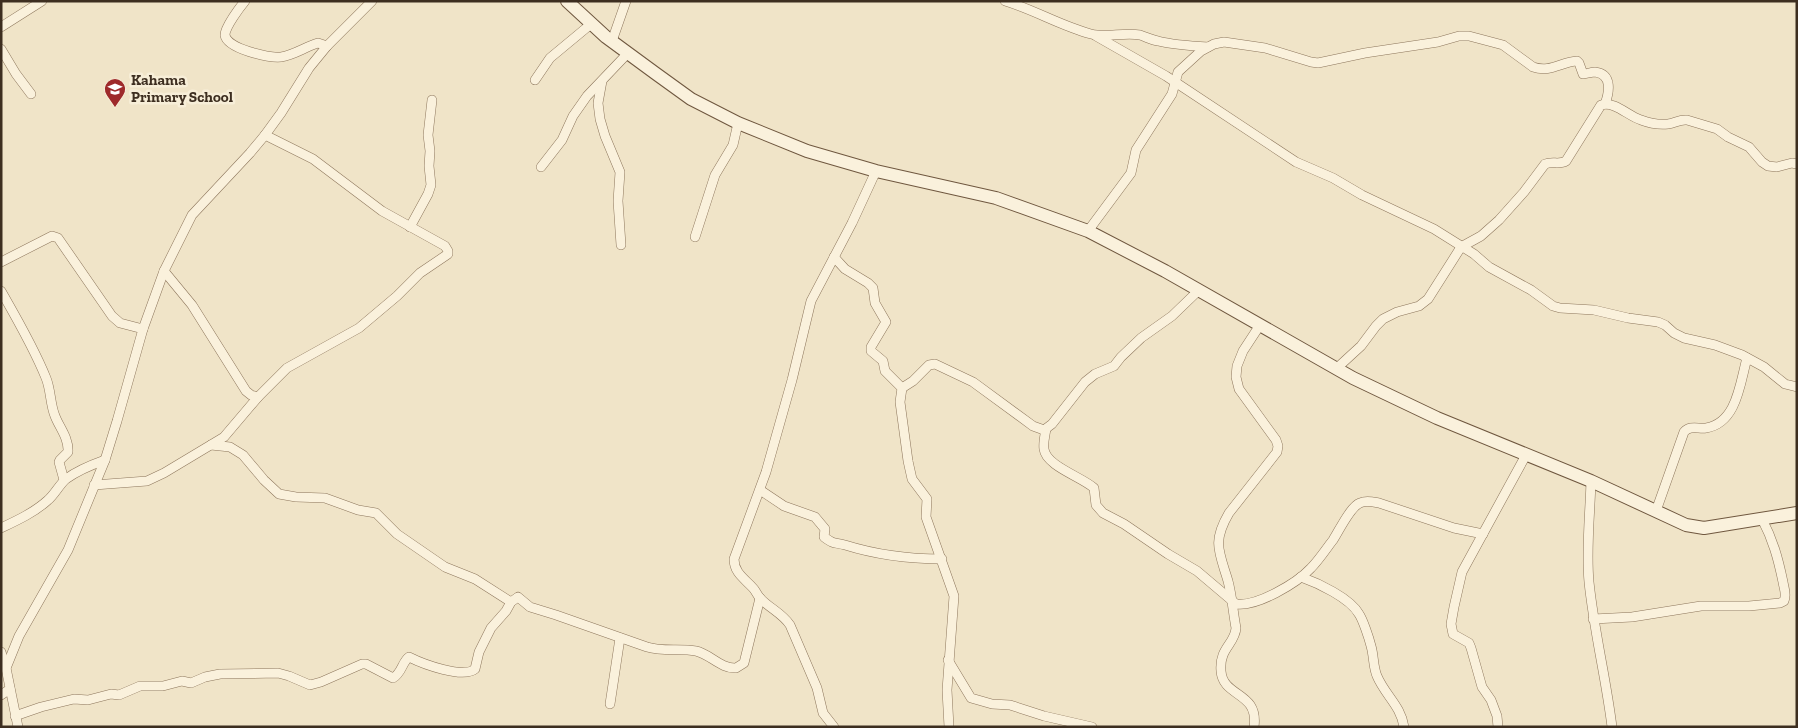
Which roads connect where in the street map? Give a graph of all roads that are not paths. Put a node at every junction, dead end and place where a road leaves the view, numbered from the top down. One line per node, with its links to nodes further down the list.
1 (42, 1): 8 (street)
2 (245, 1): 11 (street)
3 (372, 1): 11 (street)
4 (567, 1): 7 (main road)
5 (626, 1): 10 (street)
6 (1005, 1): 9 (street)
7 (591, 24): 10 (main road); 15 (street)
8 (1, 27)
9 (1096, 36): 12 (street); 17 (street)
10 (612, 41): 14 (main road)
11 (327, 46): 22 (street)
12 (1208, 47): 17 (street); 20 (street)
13 (1, 49): 18 (street)
14 (628, 53): 16 (street); 21 (main road)
15 (535, 80)
16 (602, 81): 24 (street); 29 (street)
17 (1176, 83): 27 (street); 30 (street)
18 (32, 94)
19 (432, 100): 26 (street)
20 (1605, 104): 23 (street); 30 (street)
21 (738, 123): 25 (main road); 28 (street)
22 (265, 135): 26 (street); 33 (street)
23 (1797, 164)
24 (541, 167)
25 (876, 171): 27 (main road); 31 (street)
26 (410, 227): 42 (street)
27 (1088, 231): 34 (main road)
28 (695, 237)
29 (621, 245)
30 (1461, 247): 38 (street); 39 (street)
31 (834, 257): 41 (street); 50 (street)
32 (1, 262): 37 (street)
33 (164, 271): 37 (street); 42 (street)
34 (1199, 290): 36 (main road); 43 (street)
35 (1, 291): 47 (street)
36 (1260, 325): 39 (main road); 59 (street)
37 (143, 329): 46 (street)
38 (1747, 358): 40 (street); 51 (street)
39 (1337, 368): 45 (main road)
40 (1797, 387)
41 (902, 388): 43 (street); 56 (street)
42 (258, 397): 44 (street)
43 (1046, 429): 59 (street)
44 (211, 445): 49 (street); 60 (street)
45 (1526, 455): 48 (main road); 55 (street)
46 (105, 460): 47 (street); 49 (street)
47 (64, 480): 54 (street)
48 (1591, 482): 51 (main road); 61 (street)
49 (94, 485): 65 (street)
50 (760, 490): 56 (street); 58 (street)
51 (1656, 511): 53 (main road)
52 (1797, 513): 53 (main road)
53 (1762, 519): 61 (street)
54 (1, 528)
55 (1483, 534): 57 (street); 76 (street)
56 (942, 560): 64 (street)
57 (1301, 577): 59 (street); 75 (street)
58 (760, 598): 62 (street); 71 (street)
59 (1231, 601): 74 (street)
60 (511, 602): 62 (street); 69 (street)
61 (1594, 619): 77 (street)
62 (620, 638): 68 (street)
63 (1, 652): 65 (street)
64 (948, 660): 72 (street); 73 (street)
65 (6, 668): 66 (street)
66 (10, 688): 67 (street); 69 (street)
67 (1, 695)
68 (610, 704)
69 (15, 716): 70 (street)
70 (18, 727)
71 (834, 727)
72 (949, 727)
73 (1092, 727)
74 (1254, 727)
75 (1404, 727)
76 (1498, 727)
77 (1612, 727)

